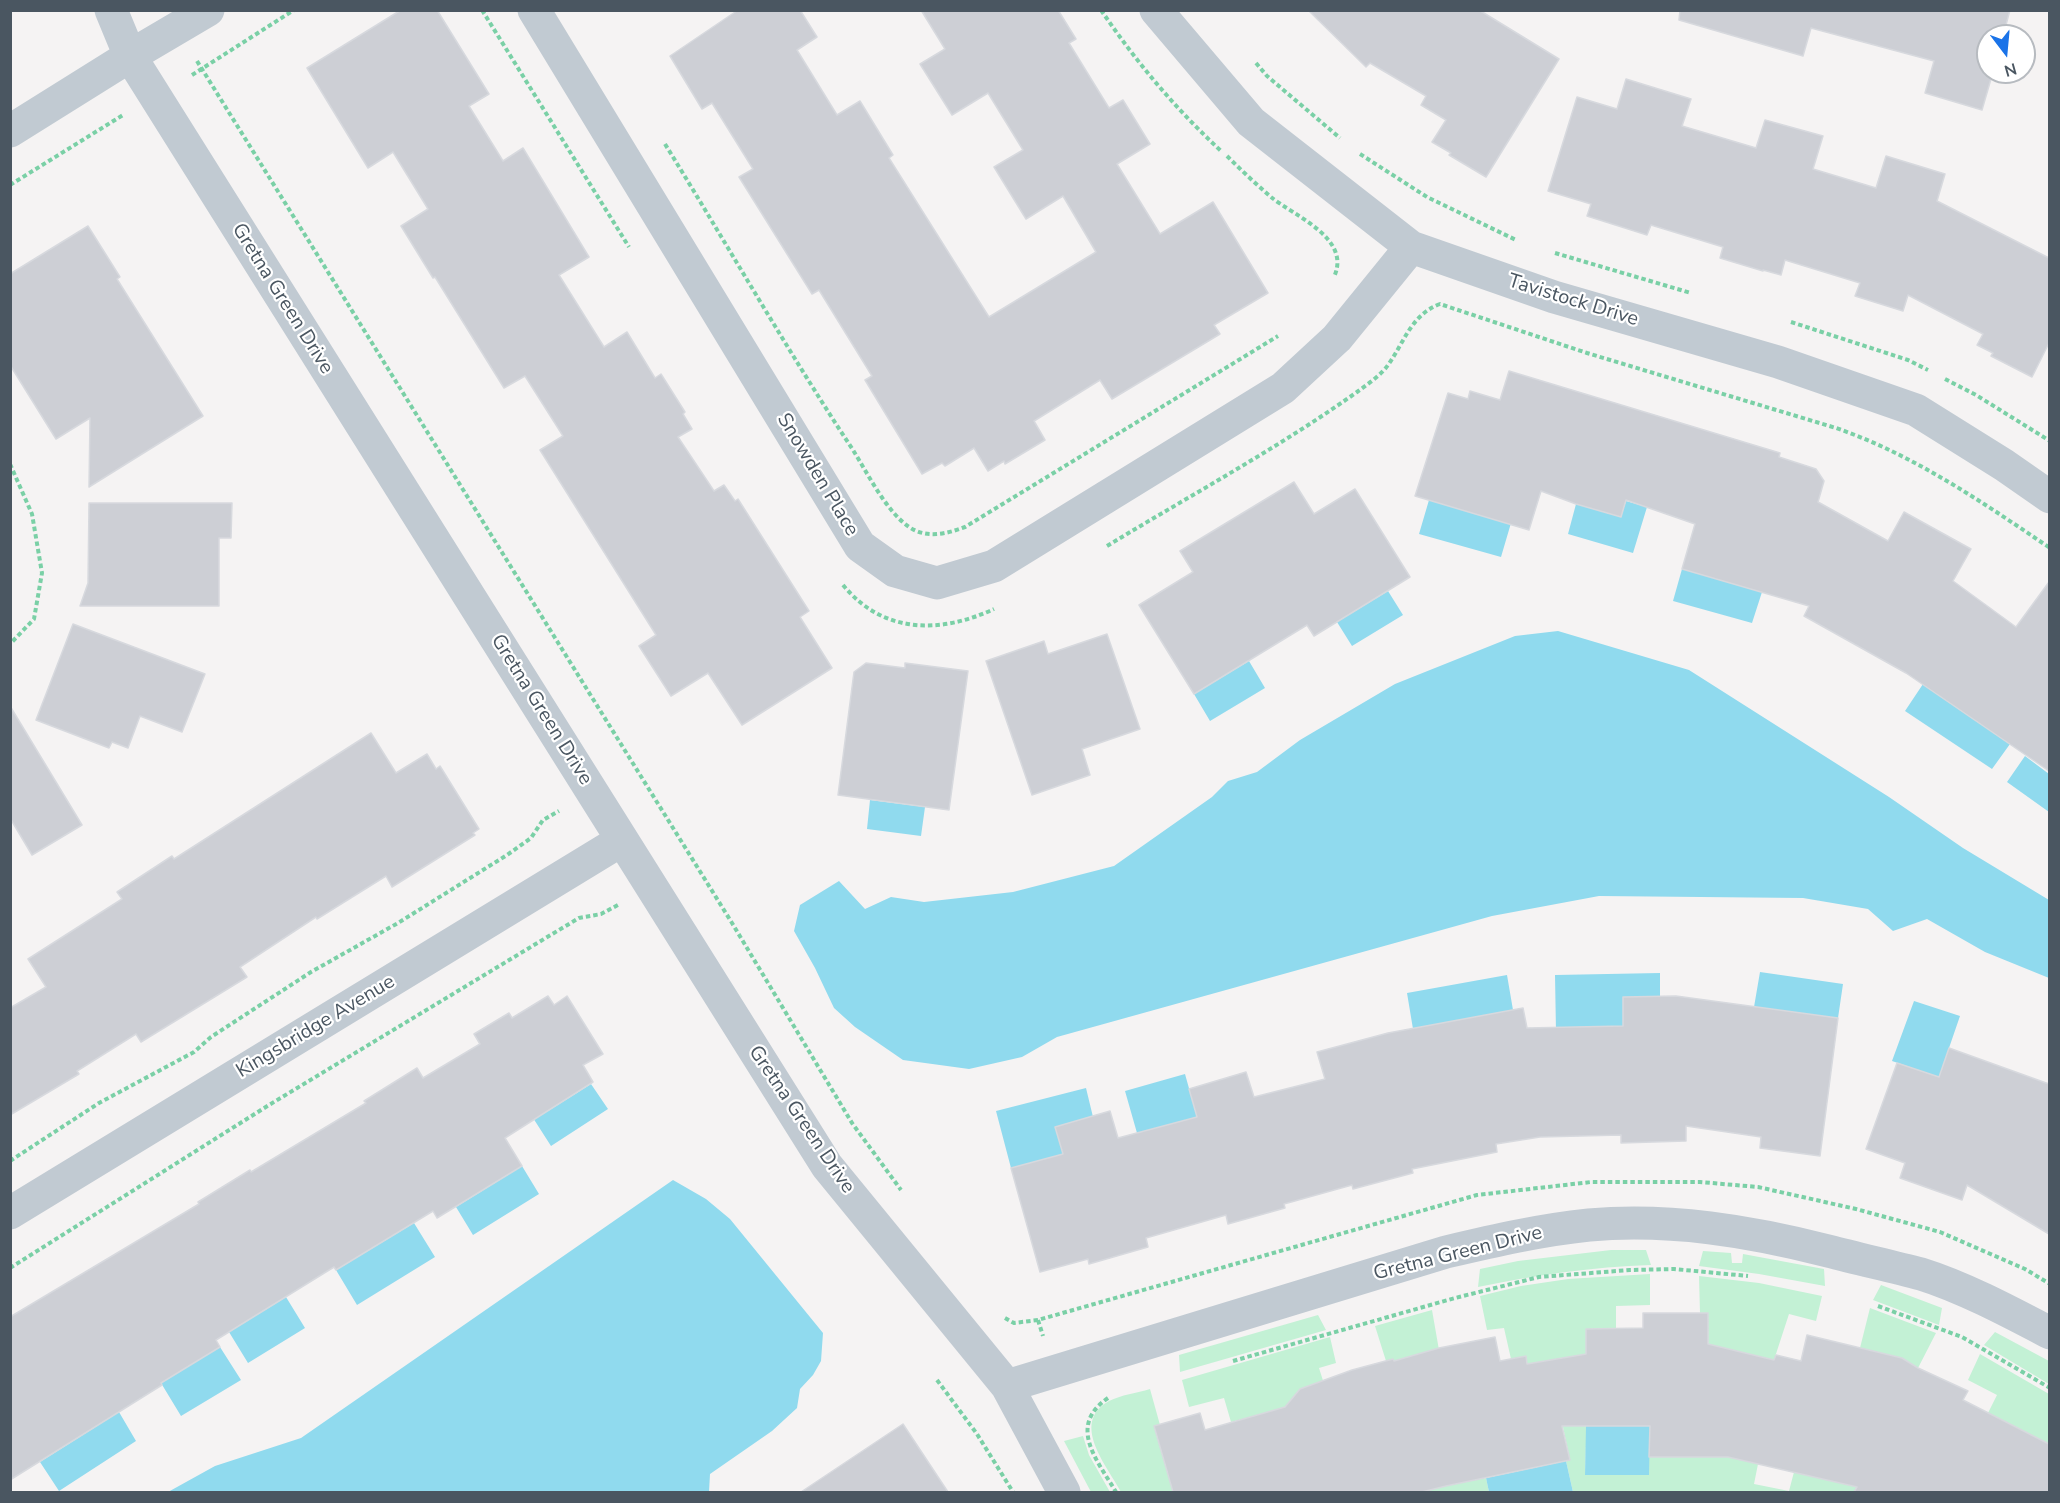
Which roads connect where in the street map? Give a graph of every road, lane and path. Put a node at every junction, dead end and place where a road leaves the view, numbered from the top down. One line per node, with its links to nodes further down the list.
1 (111, 10): 6 (street, Gretna Green Drive)
2 (208, 10): 6 (street)
3 (294, 10): 9 (path)
4 (534, 10): 18 (street, Snowden Place)
5 (1156, 10): 18 (street, Tavistock Drive)
6 (130, 56): 12 (street); 30 (street, Gretna Green Drive)
7 (196, 59): 9 (path)
8 (1253, 59): 14 (path)
9 (202, 69): 10 (path); 31 (path)
10 (192, 75)
11 (124, 115): 16 (path)
12 (10, 130)
13 (662, 139): 24 (path)
14 (1345, 143)
15 (1354, 150): 17 (path)
16 (10, 184)
17 (1526, 244)
18 (1411, 247): 27 (street, Tavistock Drive)
19 (1548, 251): 22 (path)
20 (1338, 261): 21 (path)
21 (1332, 282)
22 (1692, 293)
23 (1781, 319): 25 (path)
24 (1280, 335)
25 (2049, 441)
26 (10, 464): 28 (path)
27 (2049, 497)
28 (10, 644)
29 (561, 810): 33 (path)
30 (622, 840): 32 (street, Gretna Green Drive); 35 (street, Kingsbridge Avenue)
31 (690, 854): 32 (path); 34 (path)
32 (650, 884): 36 (path); 44 (street, Gretna Green Drive)
33 (10, 1161)
34 (905, 1196)
35 (10, 1214)
36 (10, 1268)
37 (1750, 1276): 42 (path)
38 (2049, 1284): 40 (path)
39 (1869, 1303): 45 (path)
40 (997, 1314)
41 (2049, 1333): 44 (street, Gretna Green Drive)
42 (1228, 1362)
43 (937, 1380): 47 (path)
44 (1007, 1386): 48 (street, Gretna Green Drive)
45 (2049, 1388)
46 (1117, 1395): 49 (path)
47 (1013, 1492)
48 (1064, 1492)
49 (1116, 1492)

